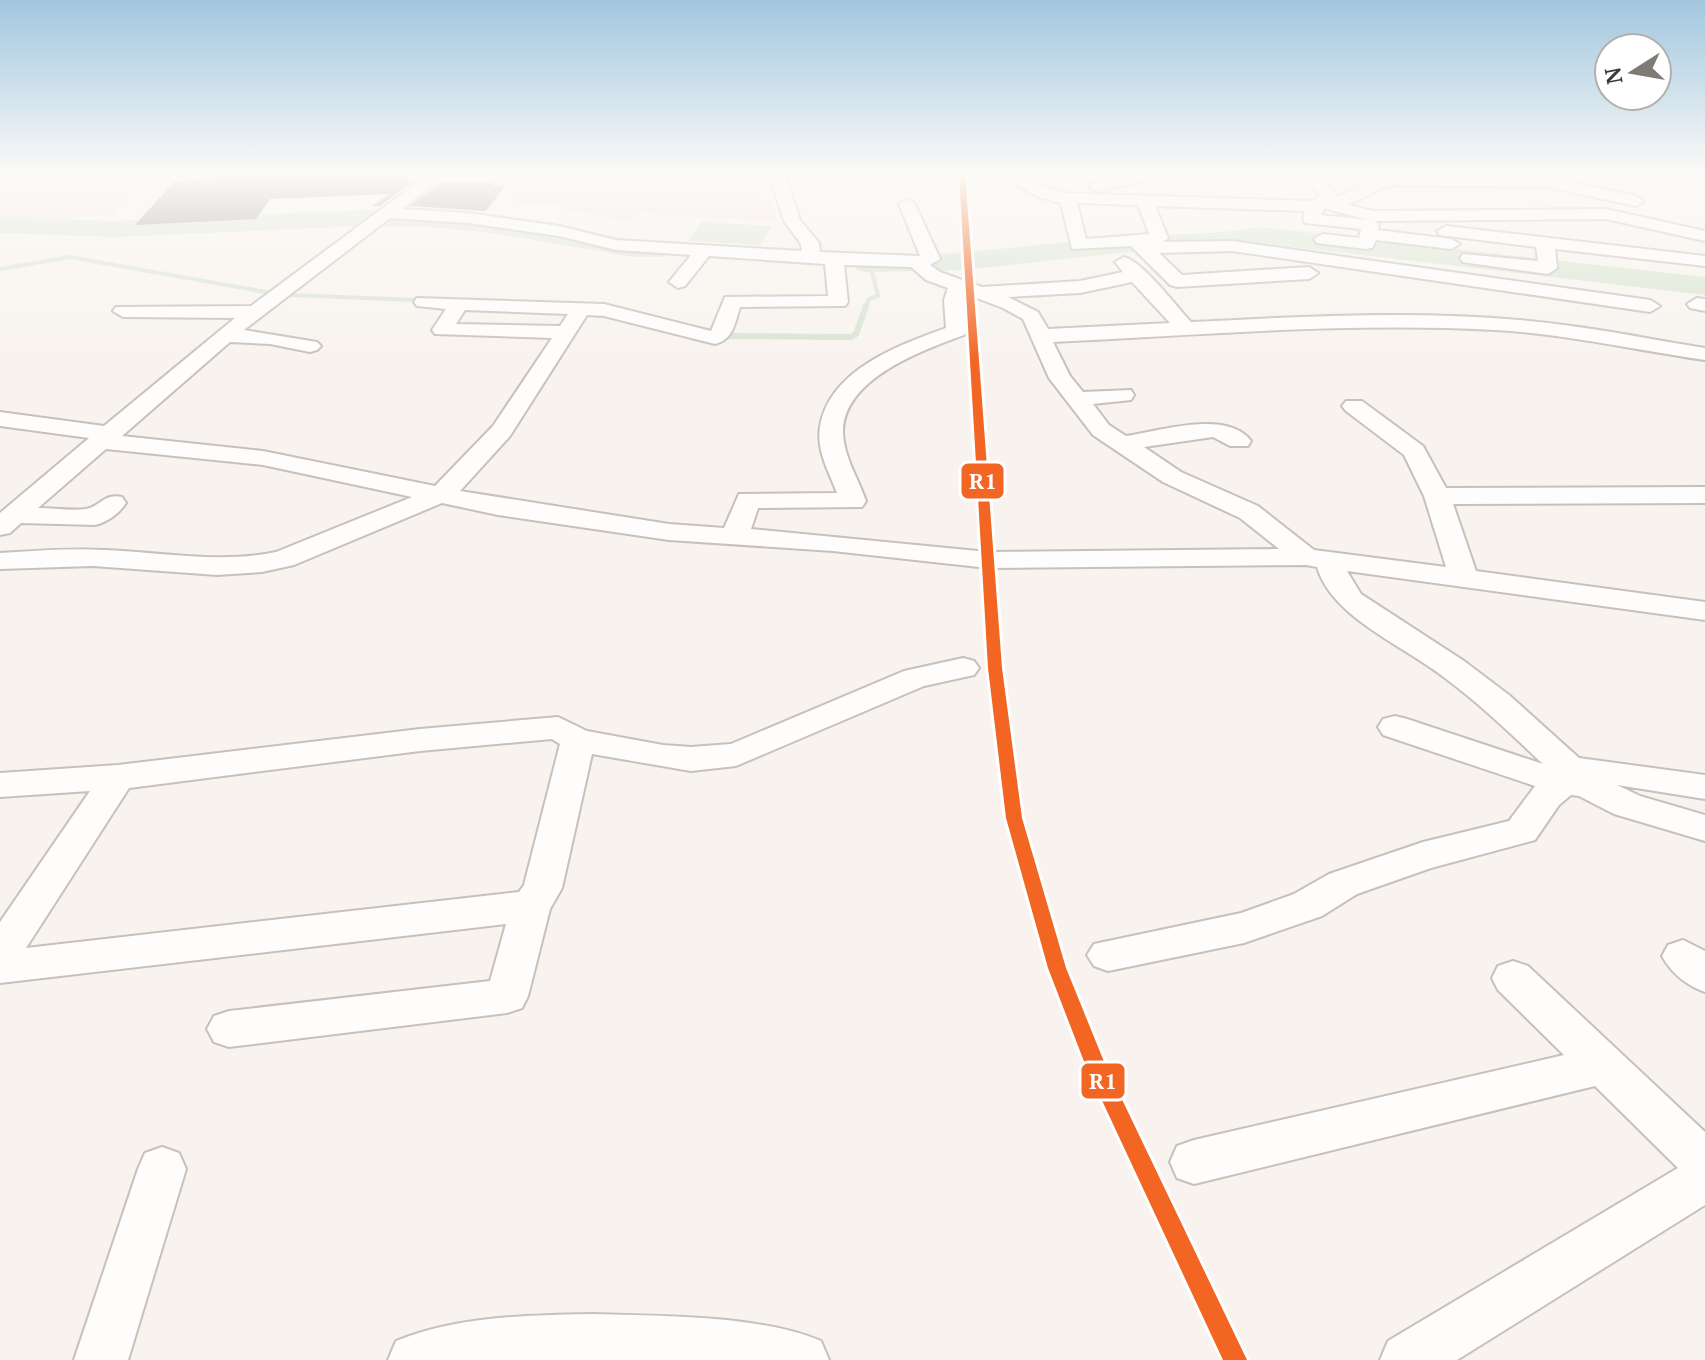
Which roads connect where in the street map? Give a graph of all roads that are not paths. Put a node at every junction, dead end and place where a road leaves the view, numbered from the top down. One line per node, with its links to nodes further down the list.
1 (353, 236): 37 (street)
2 (581, 236): 17 (street)
3 (805, 236): 18 (street)
4 (921, 236): 23 (street)
5 (1076, 236): 16 (street)
6 (1158, 236): 16 (street)
7 (1269, 236): 12 (street)
8 (1298, 236): 9 (street)
9 (1368, 236)
10 (1408, 236): 13 (street)
11 (1447, 236): 13 (street)
12 (1241, 237): 16 (street); 24 (street)
13 (1450, 239): 14 (street); 22 (street)
14 (1497, 239): 15 (street); 22 (street)
15 (1545, 244): 20 (street); 22 (street)
16 (1141, 245): 26 (street)
17 (702, 253): 18 (street); 27 (street)
18 (812, 258): 21 (street)
19 (1123, 260): 25 (street)
20 (1705, 261)
21 (834, 262): 23 (street); 32 (street)
22 (1500, 263)
23 (918, 264): 30 (street)
24 (1381, 268): 26 (street); 28 (street); 29 (street)
25 (1139, 277): 26 (street); 30 (street); 40 (street)
26 (1172, 277)
27 (678, 282)
28 (1487, 283): 34 (street); 38 (street)
29 (1400, 287)
30 (969, 289): 43 (street); 58 (street)
31 (424, 302): 33 (street)
32 (796, 302): 35 (street); 39 (street)
33 (460, 303): 35 (street); 41 (street)
34 (1650, 306)
35 (581, 309): 41 (street)
36 (123, 311): 37 (street)
37 (255, 312): 42 (street)
38 (1499, 324): 40 (street); 45 (street)
39 (790, 326)
40 (1187, 330): 43 (street)
41 (565, 332): 53 (street)
42 (225, 335): 44 (street); 50 (street)
43 (1041, 336): 47 (street)
44 (310, 346)
45 (1705, 354)
46 (1123, 395): 47 (street)
47 (1078, 399): 52 (street)
48 (1354, 406): 55 (street)
49 (0, 419): 50 (street)
50 (107, 438): 53 (street); 57 (street)
51 (1239, 441): 52 (street)
52 (1119, 444): 59 (street)
53 (442, 494): 58 (street); 60 (street)
54 (1705, 495): 55 (street)
55 (1437, 496): 61 (street)
56 (113, 503): 57 (street)
57 (7, 521)
58 (734, 538): 59 (street)
59 (1318, 558): 61 (street); 67 (street)
60 (0, 561)
61 (1464, 579): 62 (street)
62 (1700, 618)
63 (963, 668): 65 (street)
64 (1395, 727): 67 (street)
65 (578, 740): 66 (street); 71 (street)
66 (118, 777): 68 (street); 72 (street)
67 (1573, 779): 69 (street); 70 (street); 73 (street)
68 (0, 785)
69 (1705, 787)
70 (1705, 828)
71 (531, 906): 74 (street); 76 (street)
72 (0, 954)
73 (1108, 955)
74 (0, 967)
75 (1513, 978): 77 (street)
76 (229, 1029)
77 (1603, 1065): 78 (street); 79 (street)
78 (1194, 1162)
79 (1705, 1163)
80 (162, 1169): 82 (street)
81 (1705, 1178): 85 (street)
82 (101, 1360)
83 (415, 1360): 84 (street)
84 (802, 1360)
85 (1407, 1360)

